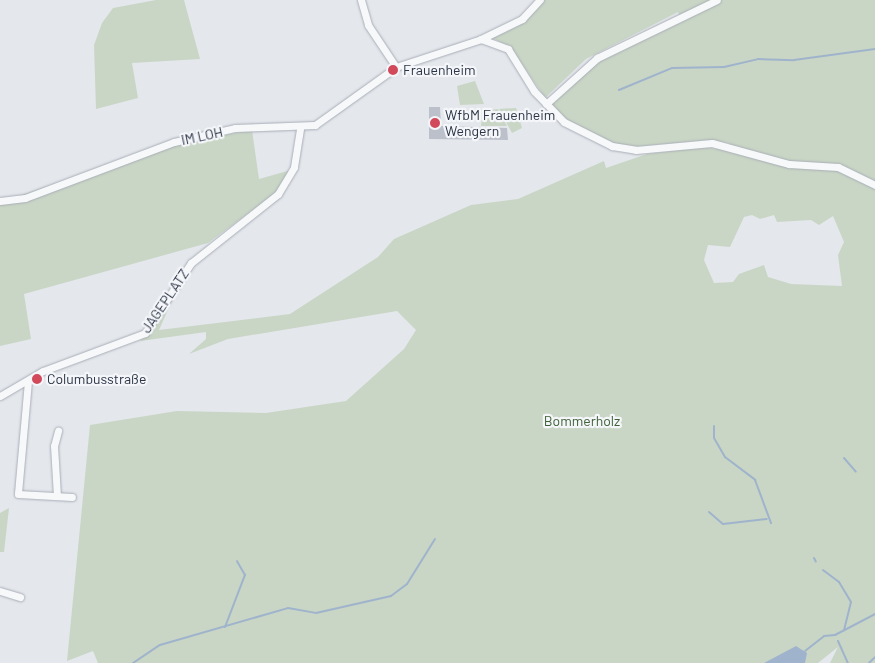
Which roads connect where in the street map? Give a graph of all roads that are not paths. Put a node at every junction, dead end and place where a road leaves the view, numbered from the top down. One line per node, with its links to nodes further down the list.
1 (361, 0): 5 (street)
2 (540, 0): 4 (street, IM LOH)
3 (717, 0): 6 (street)
4 (481, 39): 5 (street, IM LOH); 6 (street)
5 (396, 68): 7 (street, IM LOH)
6 (546, 104): 8 (street)
7 (300, 128): 9 (street, IM LOH); 10 (street, JAGEPLATZ)
8 (875, 185)
9 (0, 201)
10 (28, 381): 11 (street, JAGEPLATZ); 13 (street)
11 (0, 396)
12 (58, 431): 13 (street)
13 (57, 496): 14 (street)
14 (72, 497)
15 (0, 591): 16 (street)
16 (20, 597)

